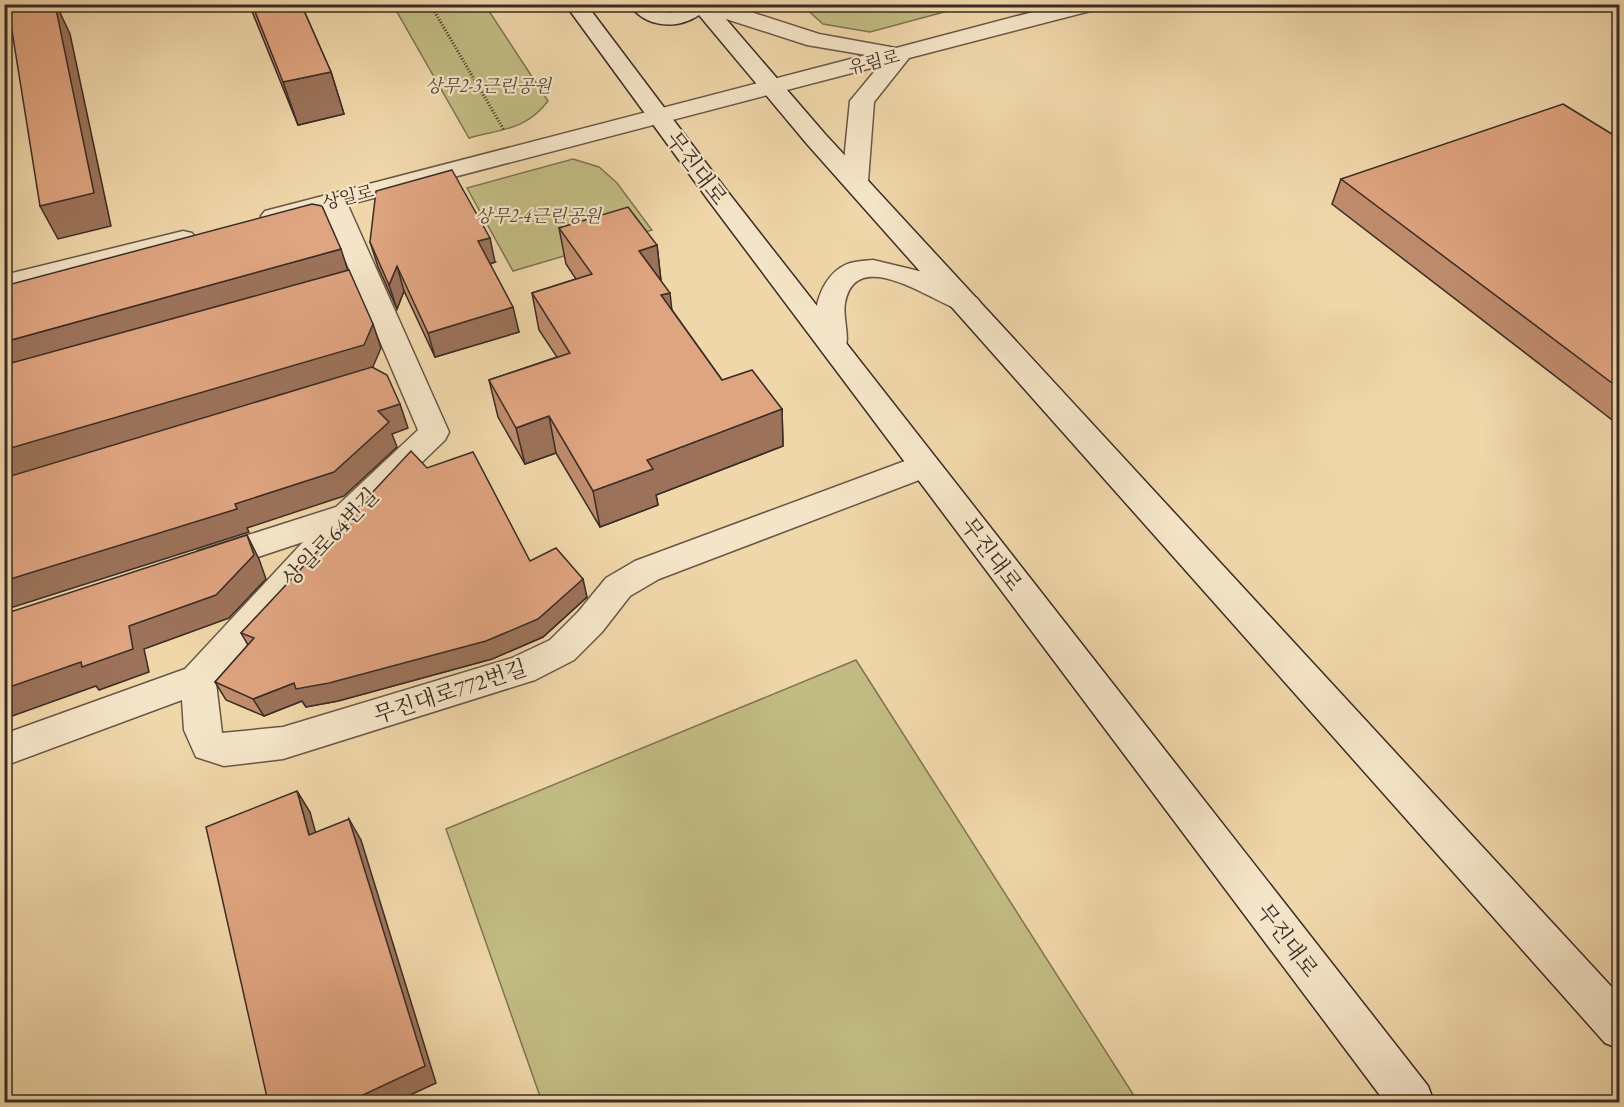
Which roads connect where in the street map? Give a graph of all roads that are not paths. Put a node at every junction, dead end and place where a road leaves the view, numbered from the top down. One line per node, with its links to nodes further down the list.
1 (575, 4): 7 (street, 무진대로)
2 (639, 4): 3 (street)
3 (701, 4): 5 (street); 6 (street)
4 (1090, 4): 5 (street, 유림로)
5 (900, 55): 6 (street, 유림로); 8 (street)
6 (771, 88): 7 (street, 유림로); 8 (street)
7 (658, 118): 9 (street, 상일로); 14 (street, 무진대로)
8 (855, 181): 13 (street)
9 (333, 201): 10 (street, 상일로); 16 (street, 상일로64번길)
10 (253, 221)
11 (207, 233): 12 (street)
12 (4, 284)
13 (967, 304): 14 (street); 20 (street)
14 (833, 346): 15 (street, 무진대로)
15 (924, 466): 18 (street, 무진대로772번길); 21 (street, 무진대로)
16 (348, 515): 17 (street); 18 (street, 상일로64번길)
17 (182, 569)
18 (198, 679): 19 (street, 상일로64번길)
19 (4, 750)
20 (1620, 1028)
21 (1412, 1102)

